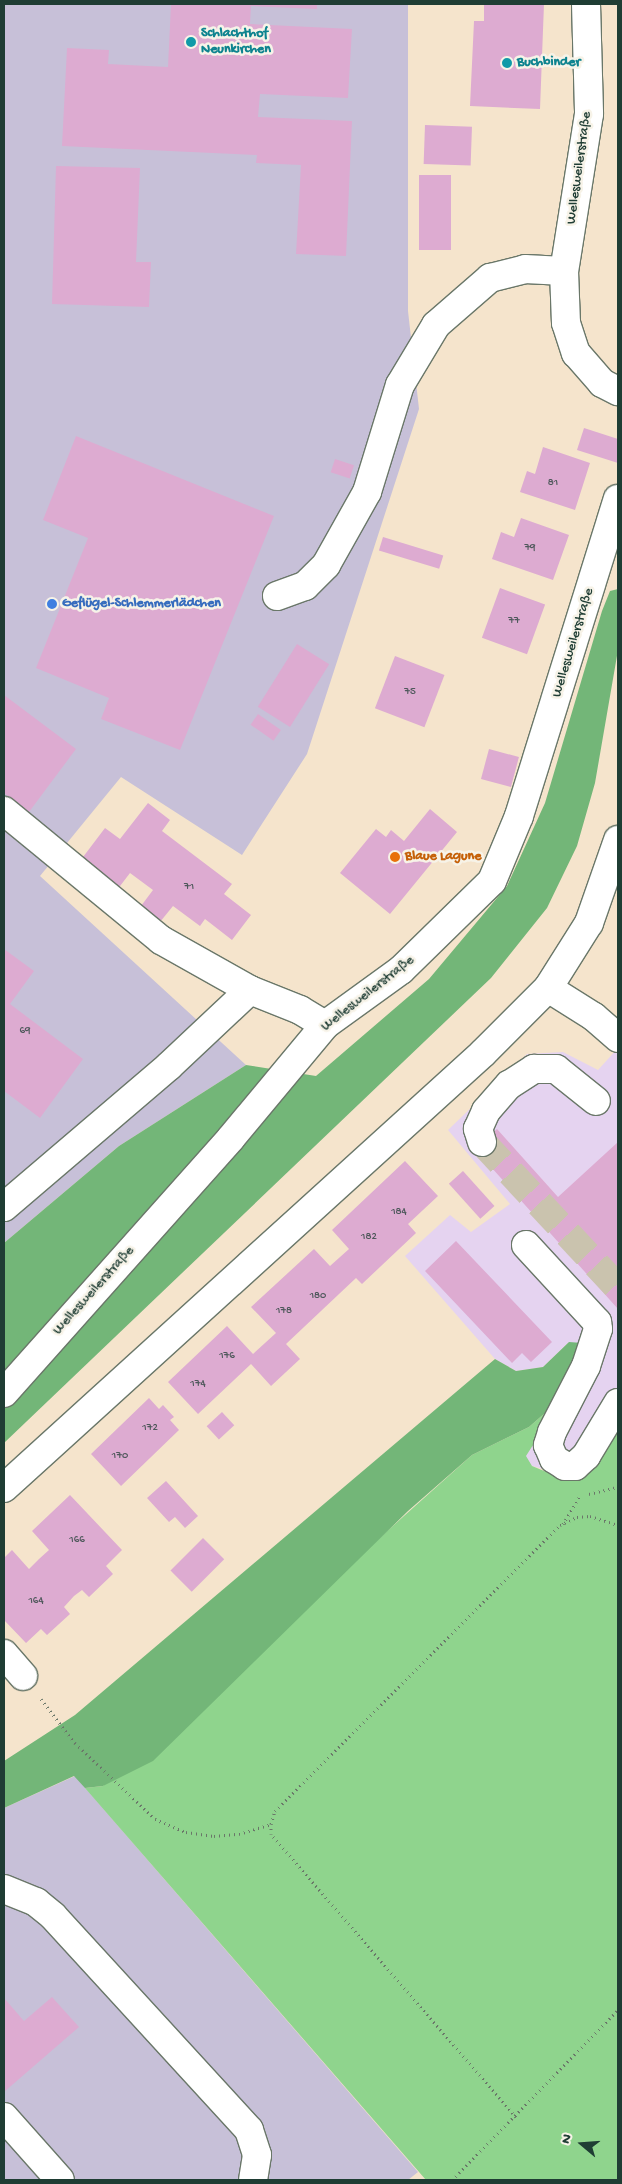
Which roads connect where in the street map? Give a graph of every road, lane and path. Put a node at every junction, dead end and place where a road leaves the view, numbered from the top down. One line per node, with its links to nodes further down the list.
1 (586, 4): 2 (street, Wellesweilerstraße)
2 (564, 271): 3 (street, Wellesweilerstraße); 5 (street)
3 (618, 391)
4 (618, 499): 10 (street, Wellesweilerstraße)
5 (277, 596)
6 (4, 811): 9 (street)
7 (618, 840): 8 (street)
8 (548, 988): 11 (street); 19 (street)
9 (250, 990): 10 (street); 14 (street)
10 (325, 1025): 16 (street, Wellesweilerstraße)
11 (618, 1038)
12 (596, 1101): 13 (street)
13 (482, 1142)
14 (4, 1207)
15 (526, 1245): 17 (street)
16 (4, 1393)
17 (618, 1403)
18 (618, 1487): 20 (path)
19 (4, 1488)
20 (562, 1525): 21 (path); 24 (path)
21 (618, 1525)
22 (4, 1654): 23 (street)
23 (23, 1676): 24 (path)
24 (271, 1824): 28 (path)
25 (4, 1889): 30 (street)
26 (618, 2010): 28 (path)
27 (4, 2117): 29 (street)
28 (516, 2117): 31 (path)
29 (60, 2180)
30 (253, 2180)
31 (452, 2180)

